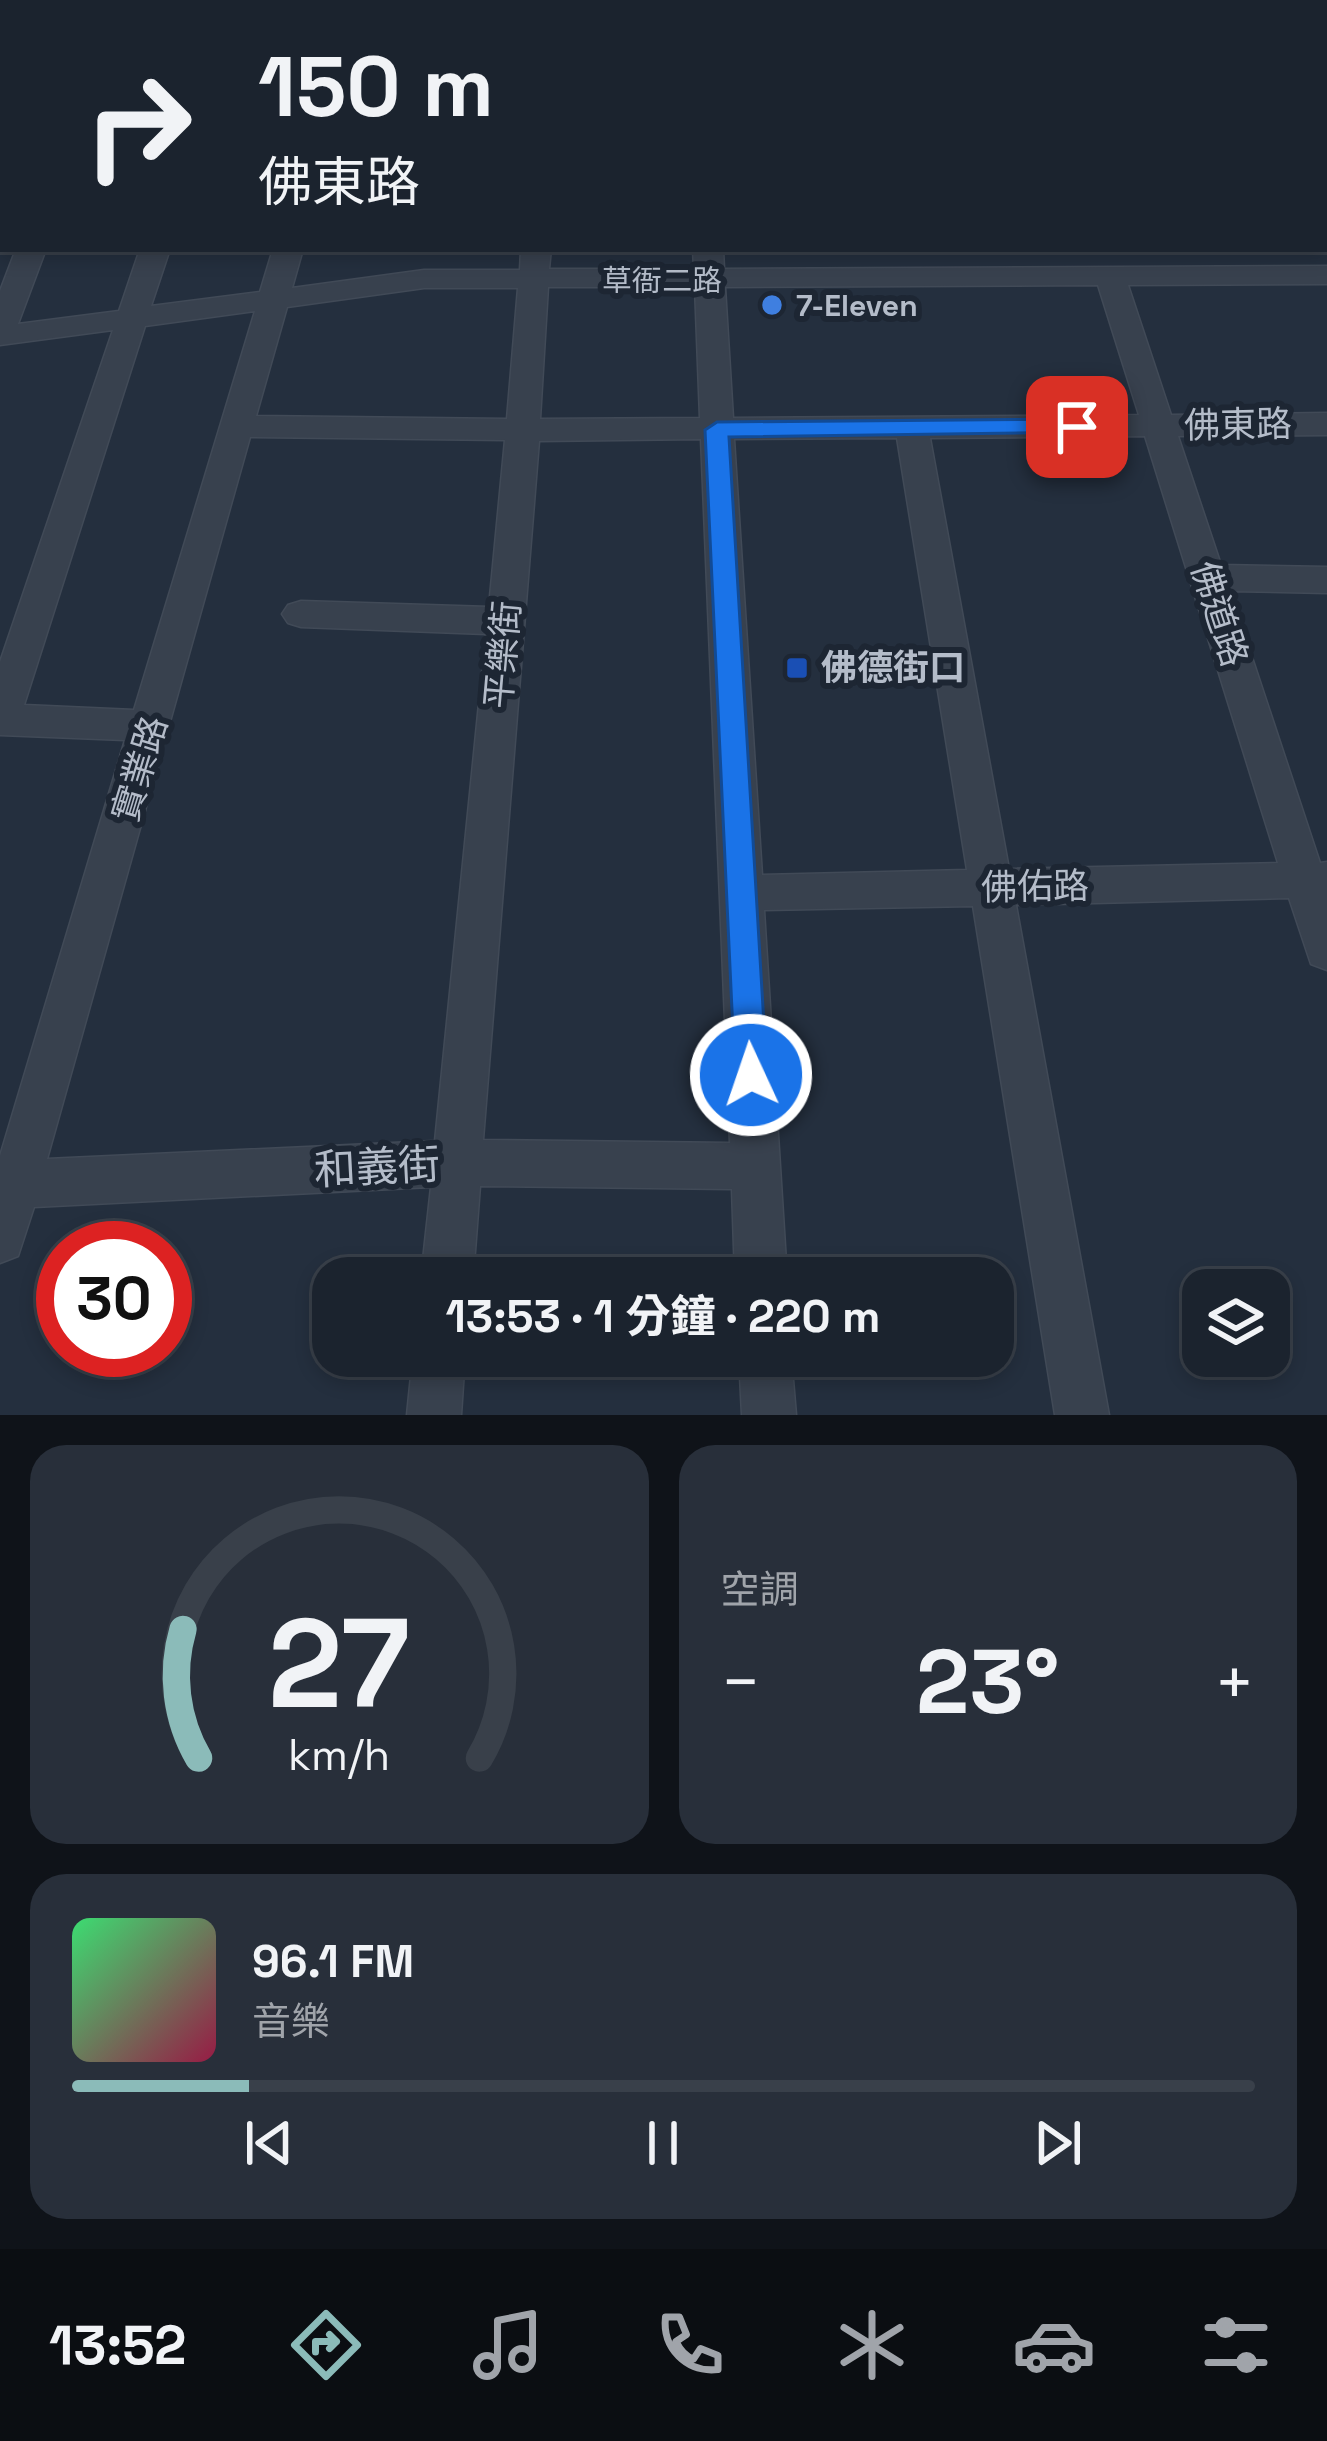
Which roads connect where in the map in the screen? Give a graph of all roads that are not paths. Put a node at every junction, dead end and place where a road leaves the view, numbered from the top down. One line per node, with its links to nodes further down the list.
1 (30, 252): 10 (street)
2 (154, 252): 9 (street)
3 (287, 252): 8 (street, 實業路)
4 (535, 264): 5 (street, 草衙二路); 8 (street, 草衙二路); 15 (street, 平樂街)
5 (709, 265): 7 (street, 草衙二路); 16 (street)
6 (1327, 275): 7 (street, 草衙二路)
7 (1111, 278): 13 (street, 佛道路)
8 (275, 298): 9 (street, 草衙二路); 12 (street, 實業路)
9 (130, 319): 10 (street, 草衙二路); 21 (street)
10 (0, 333)
11 (1327, 424): 13 (street, 佛東路)
12 (240, 426): 15 (street); 22 (street, 實業路)
13 (1159, 426): 14 (street, 佛東路); 17 (street, 佛道路)
14 (912, 428): 16 (street, 佛東路); 24 (street)
15 (523, 430): 16 (street, 佛東路); 20 (street, 平樂街)
16 (717, 430): 25 (street)
17 (1208, 578): 18 (street); 23 (street, 佛道路)
18 (1327, 580)
19 (302, 614): 20 (street)
20 (506, 622): 27 (street, 平樂街)
21 (0, 719): 22 (street)
22 (153, 726): 29 (street, 實業路)
23 (1316, 880): 24 (street, 佛佑路); 26 (street, 佛道路)
24 (991, 888): 25 (street, 佛佑路); 37 (street)
25 (743, 893): 28 (street)
26 (1327, 951)
27 (457, 1163): 28 (street, 和義街); 29 (street, 和義街); 31 (street, 平樂街)
28 (755, 1166): 32 (street)
29 (8, 1184): 30 (street, 實業路)
30 (0, 1239)
31 (449, 1257)
32 (760, 1257)
33 (437, 1377): 35 (street)
34 (766, 1377): 36 (street)
35 (434, 1415)
36 (769, 1415)
37 (1082, 1415)

